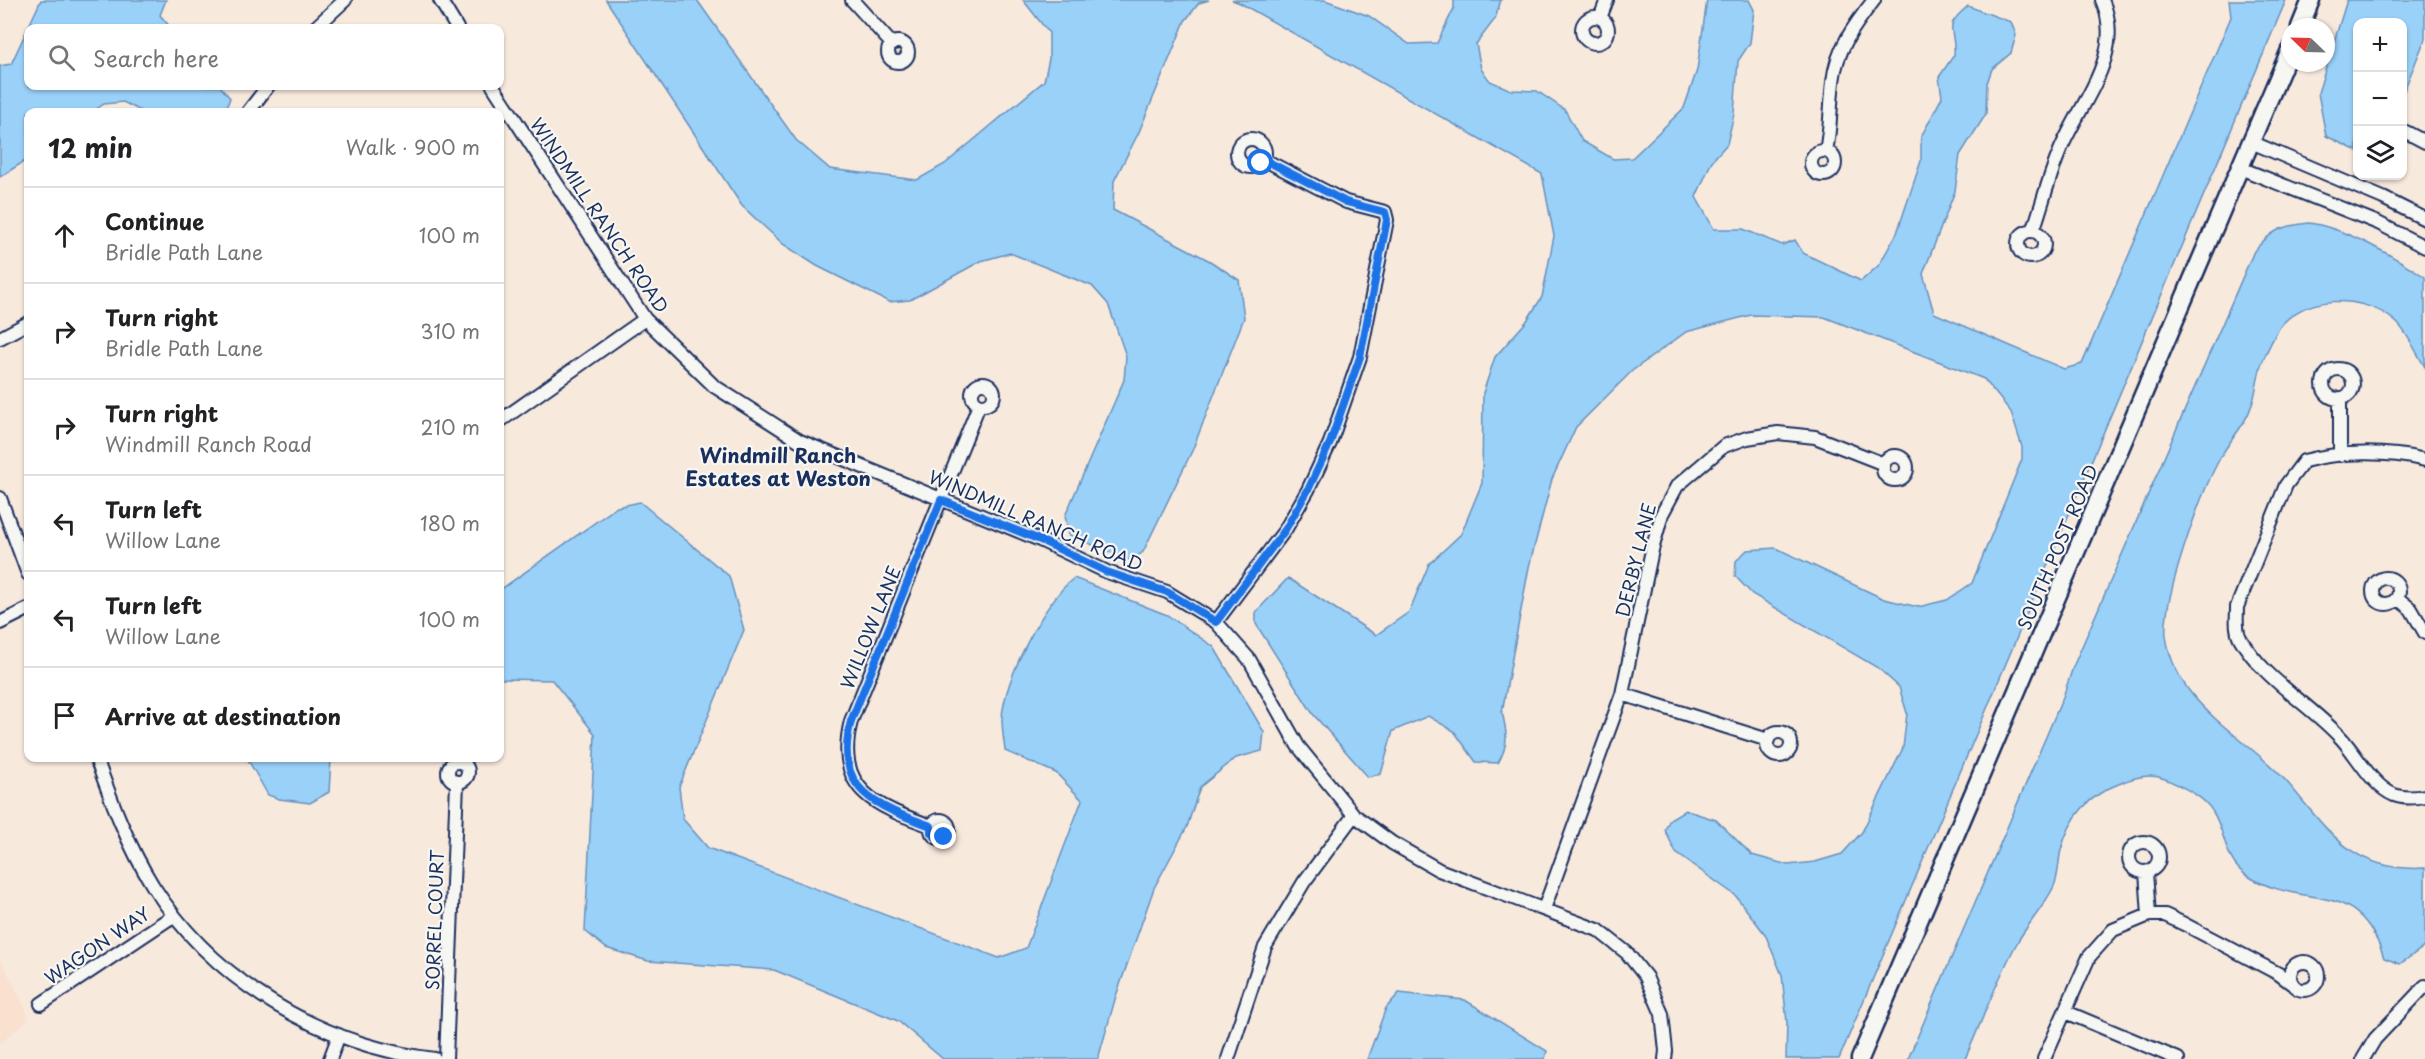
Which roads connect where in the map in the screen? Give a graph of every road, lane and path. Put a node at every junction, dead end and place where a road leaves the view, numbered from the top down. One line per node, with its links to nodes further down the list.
1 (345, 0): 10 (street)
2 (440, 0): 11 (street)
3 (852, 0): 12 (street)
4 (1607, 0): 8 (street)
5 (1874, 0): 20 (street)
6 (2102, 0): 24 (street)
7 (2312, 0): 9 (street)
8 (1600, 18)
9 (2304, 18)
10 (319, 24)
11 (455, 24)
12 (891, 44)
13 (2281, 71): 18 (street, SOUTH POST ROAD)
14 (265, 90): 16 (street)
15 (496, 90): 26 (street, WINDMILL RANCH ROAD)
16 (251, 108)
17 (2407, 133): 19 (street)
18 (2251, 142): 22 (street, SOUTH POST ROAD); 23 (street)
19 (2425, 142)
20 (1826, 151)
21 (1263, 159): 40 (street)
22 (2240, 168): 25 (street); 64 (street, SOUTH POST ROAD)
23 (2425, 219)
24 (2033, 231)
25 (2425, 247)
26 (645, 319): 31 (street); 36 (street, WINDMILL RANCH ROAD)
27 (24, 325): 28 (street)
28 (0, 338)
29 (2340, 399): 32 (street)
30 (979, 405): 36 (street, WILLOW LANE)
31 (504, 418)
32 (2340, 454): 33 (street); 47 (street)
33 (2425, 460)
34 (1884, 464): 43 (street, DERBY LANE)
35 (0, 498): 37 (street)
36 (941, 500): 40 (street, WINDMILL RANCH ROAD); 49 (street, WILLOW LANE)
37 (24, 563)
38 (2397, 598): 42 (street)
39 (24, 611): 41 (street)
40 (1216, 622): 48 (street, WINDMILL RANCH ROAD)
41 (0, 623)
42 (2425, 633)
43 (1622, 694): 44 (street); 51 (street, DERBY LANE)
44 (1768, 740)
45 (97, 762): 53 (street)
46 (457, 783): 61 (street, SORREL COURT)
47 (2425, 796)
48 (1354, 815): 51 (street, WINDMILL RANCH ROAD); 62 (street)
49 (931, 826)
50 (2146, 872): 52 (street)
51 (1544, 909): 63 (street, WINDMILL RANCH ROAD)
52 (2149, 915): 54 (street); 57 (street)
53 (173, 916): 56 (street, WAGON WAY); 58 (street)
54 (2291, 983)
55 (2425, 986): 67 (street)
56 (41, 1004)
57 (2066, 1012): 65 (street); 66 (street)
58 (339, 1035): 59 (street); 60 (street)
59 (330, 1059)
60 (435, 1059)
61 (446, 1059)
62 (1228, 1059)
63 (1665, 1059)
64 (1860, 1059)
65 (2044, 1059)
66 (2178, 1059)
67 (2363, 1059)

